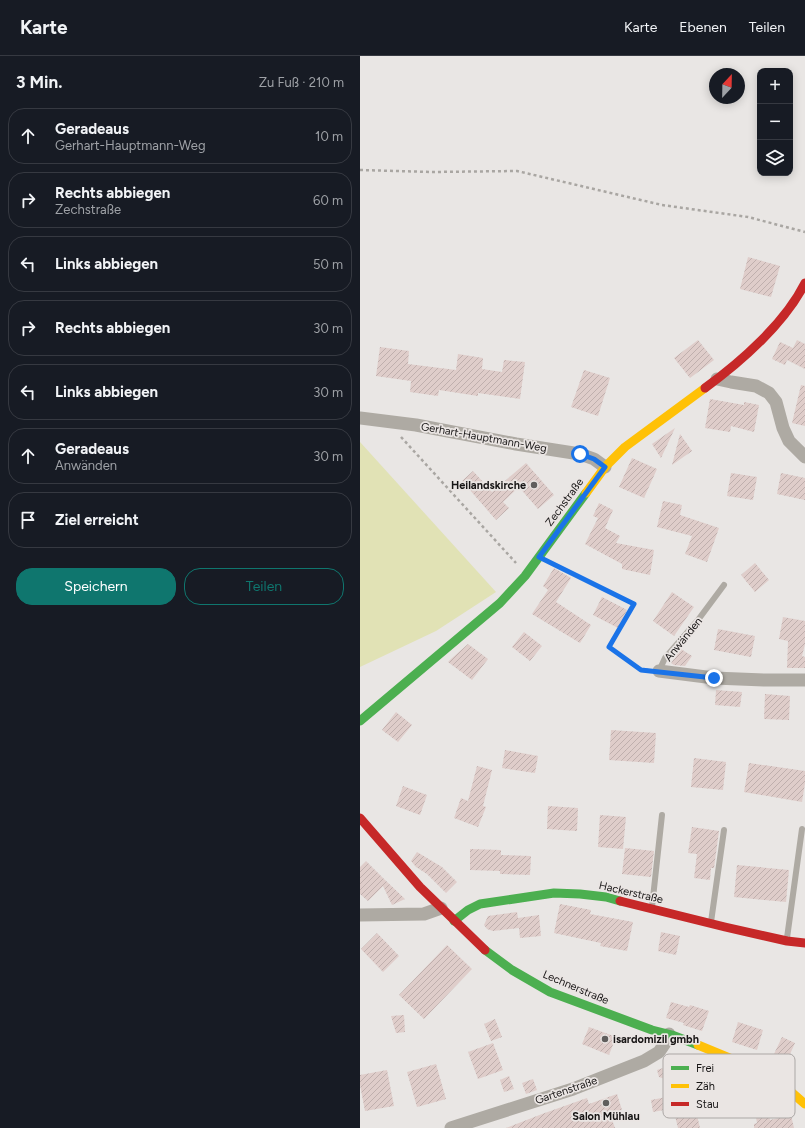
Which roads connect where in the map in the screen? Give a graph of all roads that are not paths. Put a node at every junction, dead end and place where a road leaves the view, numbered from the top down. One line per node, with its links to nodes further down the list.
1 (805, 283): 2 (street, Zechstraße)
2 (802, 299): 3 (street, Zechstraße)
3 (717, 379): 5 (street); 6 (street, Zechstraße)
4 (360, 418): 6 (street, Gerhart-Hauptmann-Weg)
5 (805, 457)
6 (605, 467): 10 (street, Zechstraße)
7 (724, 585): 8 (lane, Anwänden)
8 (659, 671): 9 (street, Anwänden)
9 (805, 680)
10 (360, 721)
11 (662, 815): 16 (lane)
12 (360, 818): 15 (street, Lechnerstraße)
13 (802, 829): 20 (lane)
14 (724, 830): 19 (lane)
15 (441, 908): 17 (street); 18 (street, Lechnerstraße)
16 (652, 909): 18 (street, Hackerstraße); 19 (street, Hackerstraße)
17 (360, 915)
18 (454, 921): 22 (street, Lechnerstraße)
19 (711, 924): 20 (street, Hackerstraße)
20 (787, 940): 21 (street, Hackerstraße)
21 (805, 943)
22 (669, 1034): 23 (street, Lechnerstraße); 26 (street, Gartenstraße)
23 (721, 1054)
24 (795, 1095): 25 (street, Lechnerstraße)
25 (805, 1104)
26 (450, 1128)

